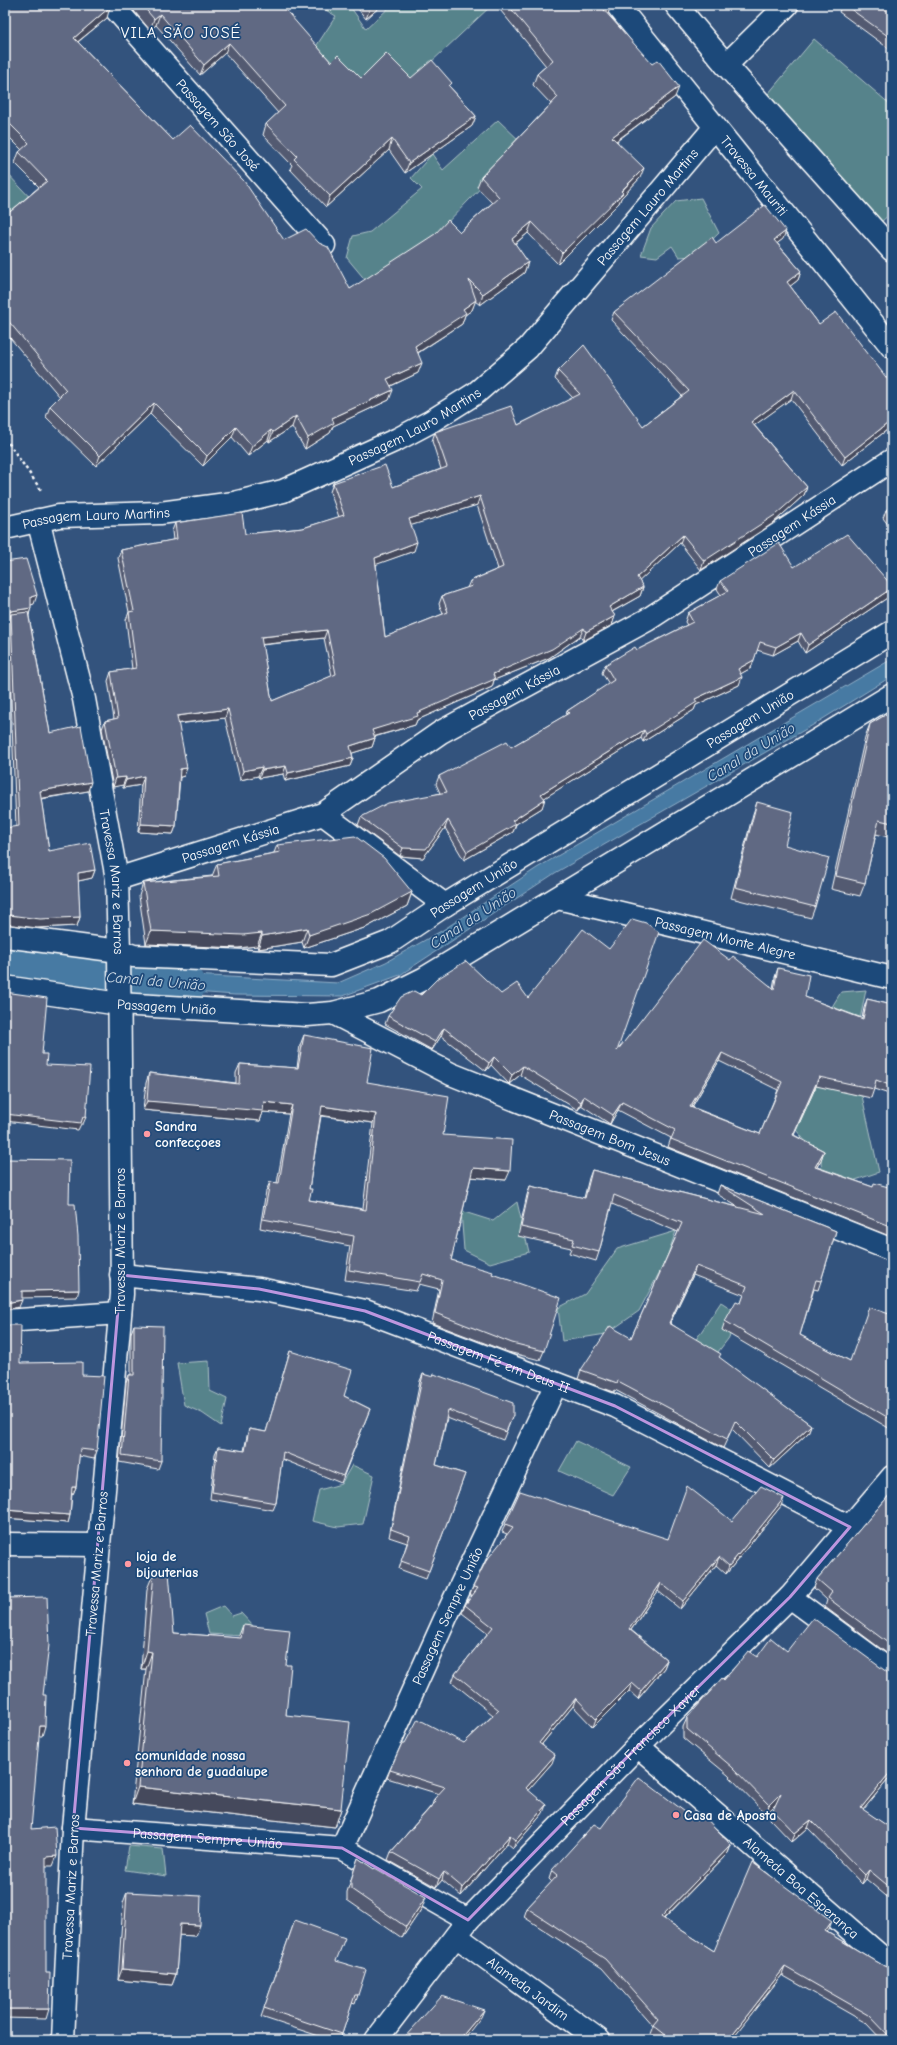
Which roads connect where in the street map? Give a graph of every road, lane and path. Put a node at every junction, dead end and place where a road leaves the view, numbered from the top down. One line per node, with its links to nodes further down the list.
1 (112, 5): 7 (street, Passagem São José)
2 (618, 5): 6 (street, Travessa Mauriti)
3 (676, 5): 5 (street)
4 (787, 5): 5 (street)
5 (726, 65): 8 (street)
6 (715, 127): 9 (street, Travessa Mauriti); 12 (street, Passagem Lauro Martins)
7 (324, 245)
8 (892, 250)
9 (892, 346)
10 (5, 438): 12 (path)
11 (892, 460): 16 (street, Passagem Kássia)
12 (48, 518): 13 (street, Passagem Lauro Martins); 17 (street, Travessa Mariz e Barros)
13 (5, 528)
14 (892, 632): 19 (street, Passagem União)
15 (892, 695): 18 (street, Passagem União)
16 (323, 814): 17 (street, Passagem Kássia); 19 (street)
17 (117, 879): 21 (street, Travessa Mariz e Barros)
18 (558, 898): 22 (street, Passagem Monte Alegre); 25 (street, Passagem União)
19 (445, 905): 21 (street, Passagem União)
20 (5, 936): 21 (street, Passagem União)
21 (119, 958): 24 (street, Travessa Mariz e Barros)
22 (892, 978)
23 (5, 988): 24 (street, Passagem União)
24 (119, 997): 25 (street, Passagem União); 27 (street, Travessa Mariz e Barros)
25 (333, 1013): 26 (street, Passagem Bom Jesus)
26 (892, 1250)
27 (121, 1275): 28 (street, Travessa Mariz e Barros); 30 (street, Passagem Fé em Deus II)
28 (120, 1313): 29 (street); 34 (street, Travessa Mariz e Barros)
29 (5, 1321)
30 (556, 1384): 32 (street, Passagem Fé em Deus II); 39 (street, Passagem Sempre União)
31 (892, 1476): 32 (street, Passagem São Francisco Xavier)
32 (850, 1527): 35 (street, Passagem São Francisco Xavier)
33 (5, 1544): 34 (street)
34 (98, 1545): 38 (street, Travessa Mariz e Barros)
35 (790, 1597): 36 (street); 37 (street, Passagem São Francisco Xavier)
36 (892, 1672)
37 (638, 1746): 40 (street, Passagem São Francisco Xavier); 41 (street, Alameda Boa Esperança)
38 (74, 1828): 39 (street, Passagem Sempre União); 42 (street, Travessa Mariz e Barros)
39 (342, 1848): 40 (street, Passagem Sempre União)
40 (462, 1928): 43 (street, Passagem São Francisco Xavier); 44 (street, Alameda Jardim)
41 (892, 1966)
42 (63, 2040)
43 (376, 2040)
44 (599, 2040)

